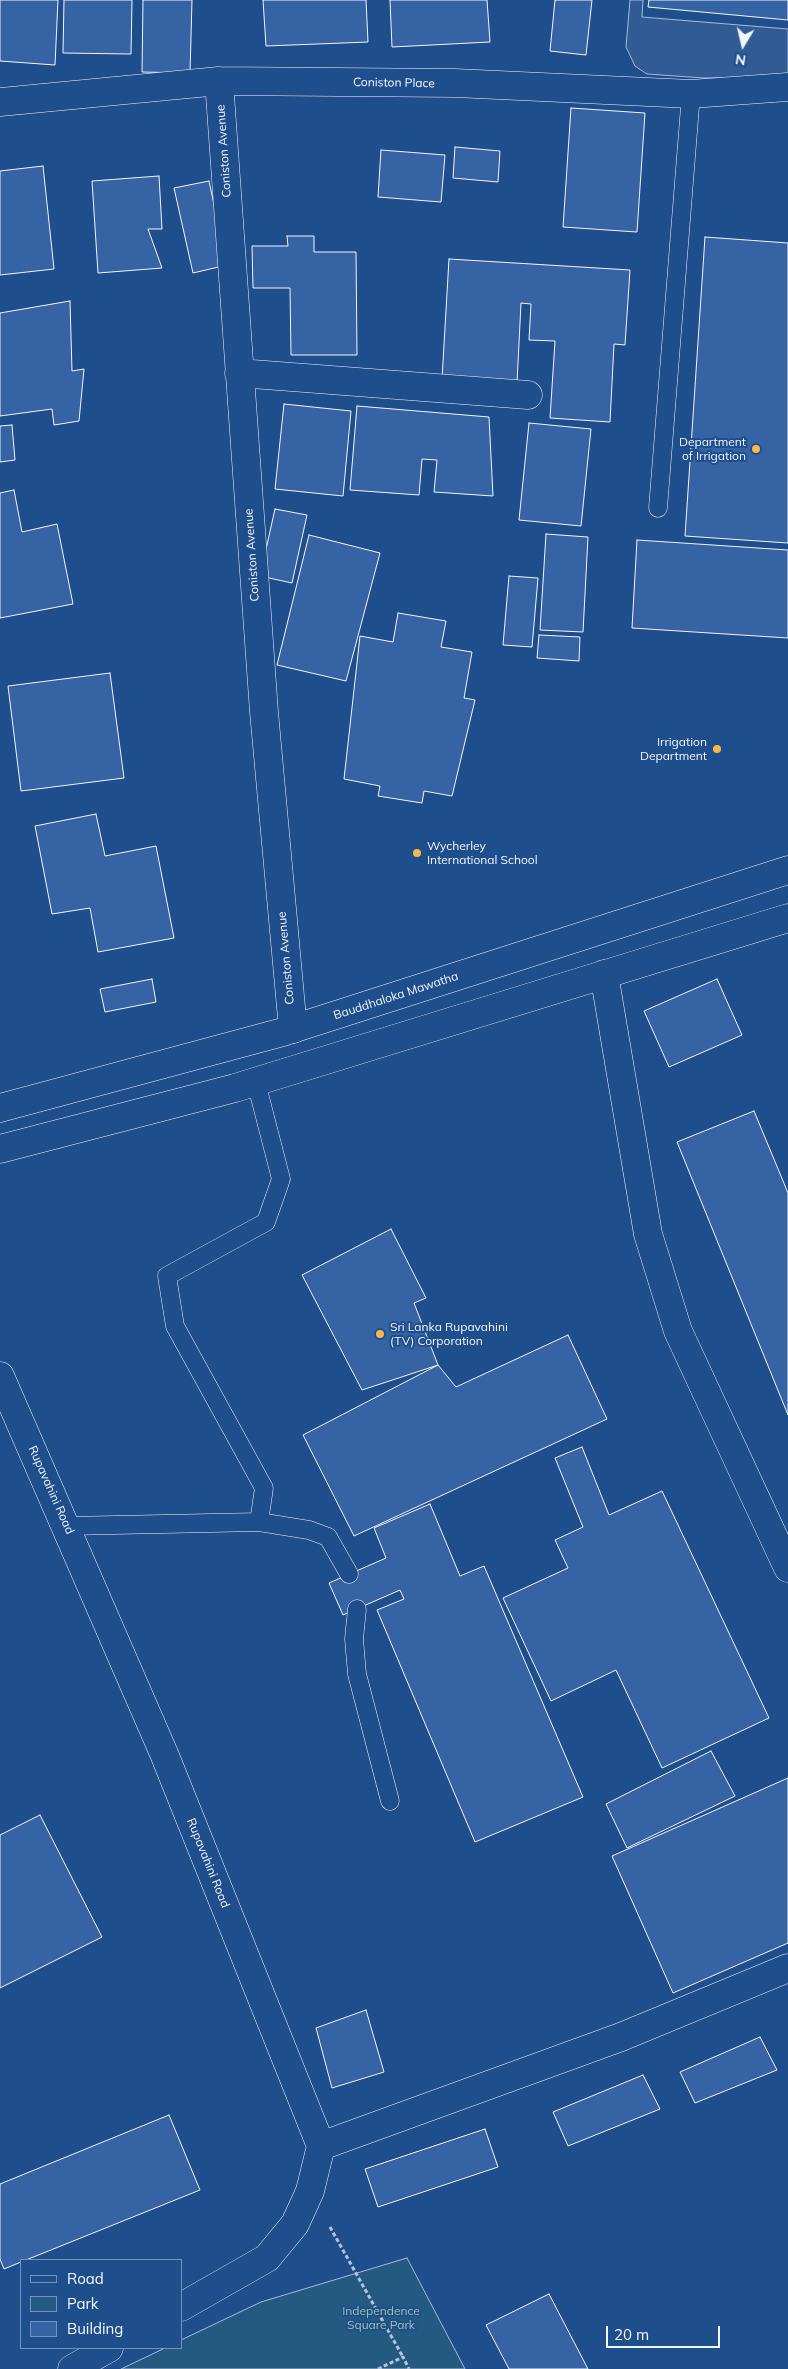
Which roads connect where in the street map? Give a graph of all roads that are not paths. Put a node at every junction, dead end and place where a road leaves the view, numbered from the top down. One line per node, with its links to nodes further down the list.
1 (219, 81): 3 (street, Coniston Place); 4 (street, Coniston Place); 5 (street, Coniston Avenue)
2 (788, 87): 3 (street, Coniston Place)
3 (691, 94): 7 (lane)
4 (0, 102)
5 (240, 372): 6 (street); 11 (street, Coniston Avenue)
6 (528, 394)
7 (658, 508)
8 (788, 870): 11 (street, Bauddhaloka Mawatha)
9 (788, 918): 10 (street)
10 (604, 974): 12 (street); 18 (street)
11 (293, 1028): 13 (street, Bauddhaloka Mawatha)
12 (256, 1082): 14 (street); 16 (lane)
13 (0, 1108)
14 (0, 1149)
15 (0, 1376): 17 (street, Rupavahini Road)
16 (259, 1522): 17 (lane); 19 (lane)
17 (67, 1526): 23 (street, Rupavahini Road)
18 (788, 1568)
19 (349, 1574)
20 (357, 1609): 21 (lane)
21 (390, 1801)
22 (788, 1968): 23 (street)
23 (321, 2146): 24 (street)
24 (182, 2306)
25 (107, 2349): 26 (street)
26 (72, 2369)

